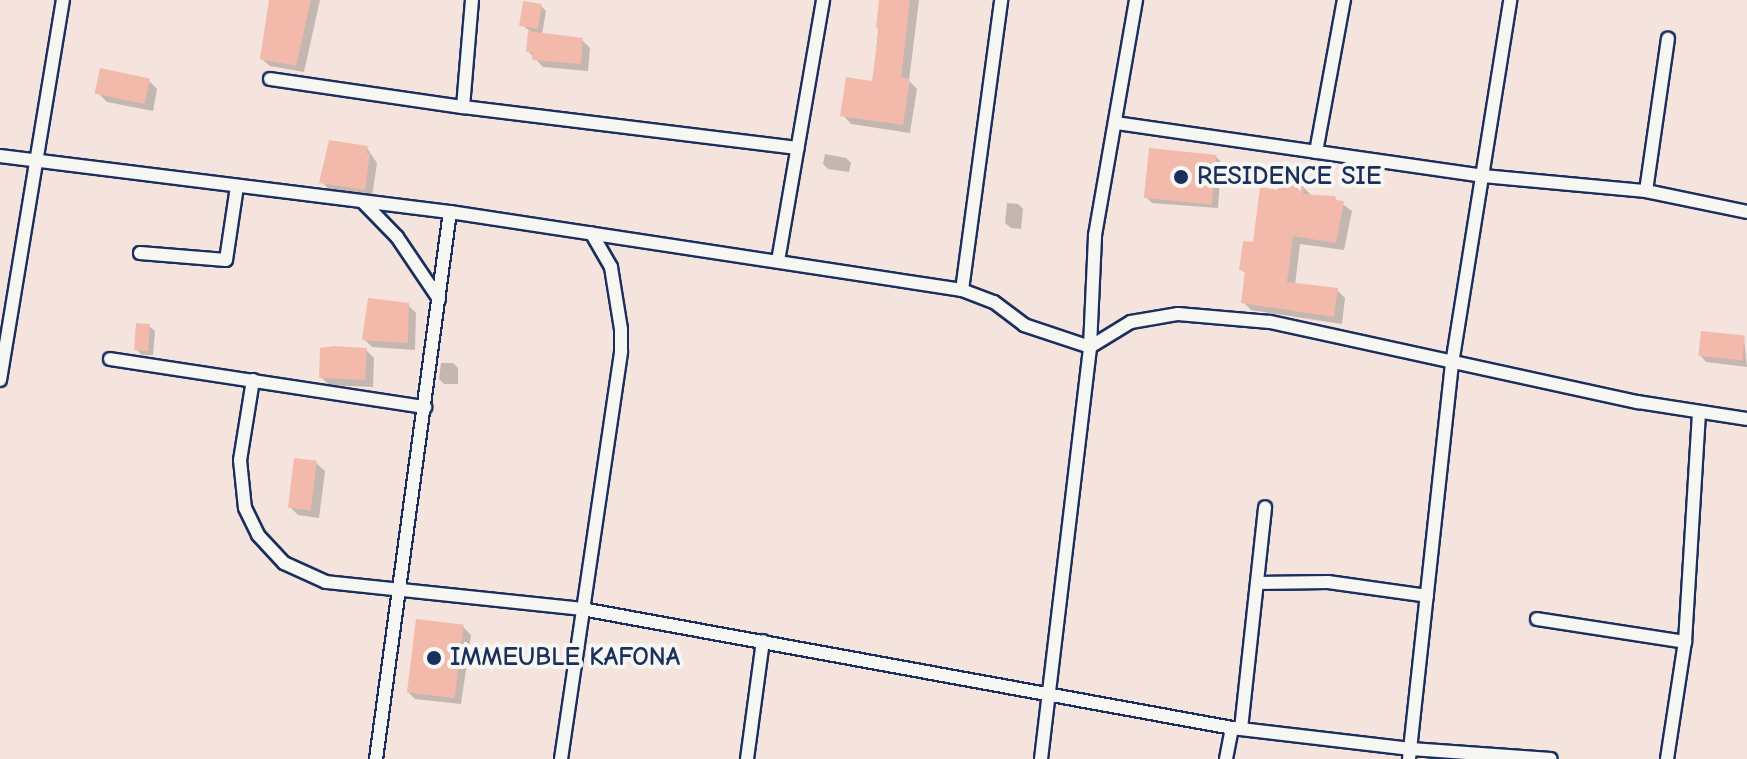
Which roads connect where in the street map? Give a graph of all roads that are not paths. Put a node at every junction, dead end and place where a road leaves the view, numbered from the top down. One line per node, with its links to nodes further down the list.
1 (63, 0): 15 (street)
2 (472, 0): 10 (street)
3 (823, 0): 12 (street)
4 (1001, 0): 25 (street)
5 (1136, 0): 11 (street)
6 (1344, 0): 13 (street)
7 (1510, 0): 16 (street)
8 (1668, 39): 18 (street)
9 (270, 79): 10 (street)
10 (463, 107): 12 (street)
11 (1116, 123): 13 (street); 27 (street)
12 (797, 148): 24 (street)
13 (1316, 152): 16 (street)
14 (0, 156): 15 (street)
15 (35, 161): 17 (street); 30 (street)
16 (1483, 176): 18 (street); 29 (street)
17 (237, 186): 19 (street); 23 (street)
18 (1646, 191): 21 (street)
19 (363, 202): 20 (street); 26 (street)
20 (450, 212): 22 (street); 26 (street)
21 (1747, 212)
22 (591, 233): 24 (street); 39 (street)
23 (140, 253)
24 (778, 261): 25 (street)
25 (962, 290): 27 (street)
26 (439, 299): 32 (street)
27 (1090, 347): 29 (street); 43 (street)
28 (110, 359): 31 (street)
29 (1452, 364): 33 (street); 38 (street)
30 (0, 380)
31 (253, 380): 32 (street); 37 (street)
32 (425, 407): 37 (street)
33 (1699, 414): 34 (street); 42 (street)
34 (1747, 419)
35 (1265, 507): 36 (street)
36 (1257, 583): 38 (street); 44 (street)
37 (401, 591): 39 (street); 46 (street)
38 (1427, 596): 45 (street)
39 (582, 609): 41 (street); 47 (street)
40 (1537, 619): 42 (street)
41 (763, 641): 43 (street); 48 (street)
42 (1685, 642): 52 (street)
43 (1050, 693): 44 (street); 49 (street)
44 (1236, 728): 45 (street); 50 (street)
45 (1410, 754): 51 (street)
46 (376, 759)
47 (561, 759)
48 (747, 759)
49 (1041, 759)
50 (1226, 759)
51 (1551, 759)
52 (1667, 759)

